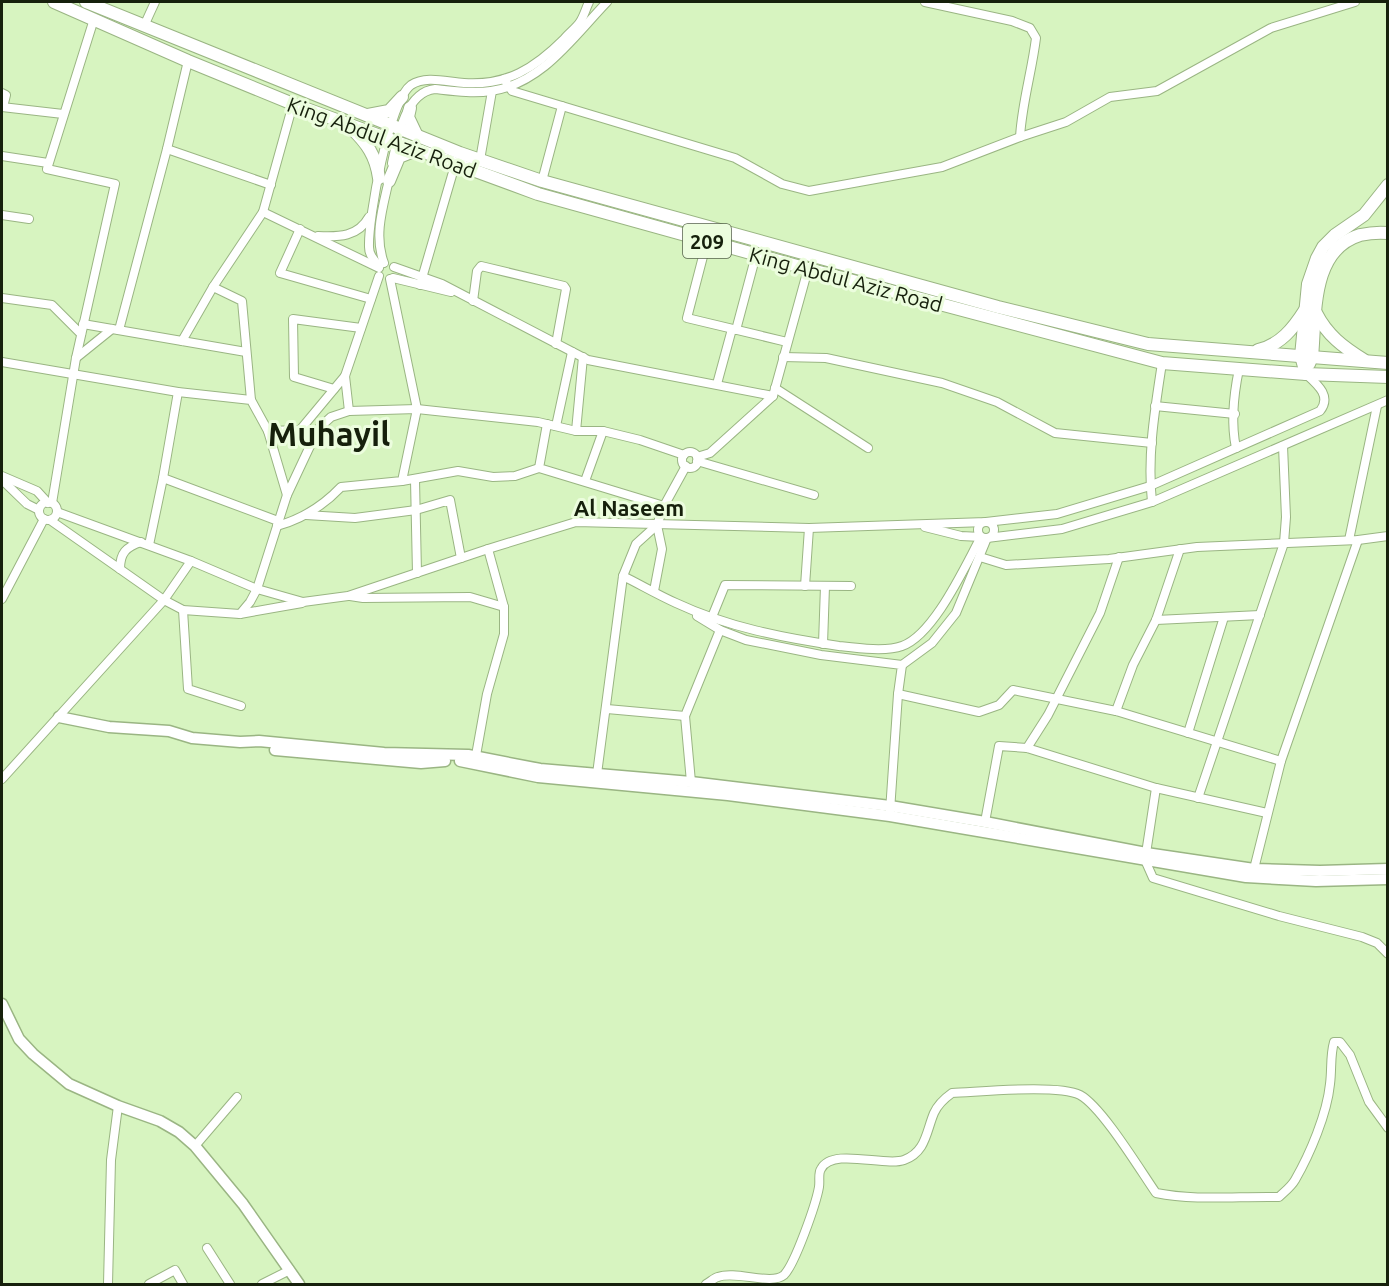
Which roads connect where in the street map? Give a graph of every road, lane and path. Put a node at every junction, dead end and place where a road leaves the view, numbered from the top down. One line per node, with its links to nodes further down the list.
1 (54, 2): 9 (main road, King Abdul Aziz Road / 209)
2 (86, 2): 10 (main road, King Abdul Aziz Road / 209)
3 (155, 2): 10 (street)
4 (589, 2): 13 (street)
5 (595, 2): 11 (street)
6 (607, 2): 11 (street)
7 (925, 2): 26 (street)
8 (1355, 2): 26 (street)
9 (94, 19): 12 (main road, King Abdul Aziz Road / 209); 21 (street)
10 (144, 26): 22 (main road, King Abdul Aziz Road / 209)
11 (585, 26): 13 (street)
12 (188, 62): 17 (main road, King Abdul Aziz Road / 209); 28 (street)
13 (506, 83): 14 (street); 16 (street); 18 (street)
14 (492, 91): 20 (street); 31 (street)
15 (2, 93): 19 (street)
16 (402, 97): 22 (main road); 24 (street)
17 (293, 104): 23 (main road, King Abdul Aziz Road / 209); 37 (street)
18 (562, 106): 26 (street); 35 (street)
19 (2, 107): 21 (street)
20 (410, 108): 24 (street); 25 (main road)
21 (63, 114): 32 (street)
22 (367, 115): 24 (main road, King Abdul Aziz Road / 209)
23 (346, 123): 27 (main road, King Abdul Aziz Road / 209); 34 (main road)
24 (396, 127): 25 (main road, King Abdul Aziz Road / 209); 27 (street)
25 (417, 136): 31 (main road, King Abdul Aziz Road / 209)
26 (1020, 136)
27 (392, 140): 29 (main road, King Abdul Aziz Road / 209); 34 (street)
28 (167, 148): 37 (street); 60 (street)
29 (425, 153): 33 (main road, King Abdul Aziz Road / 209); 34 (main road)
30 (2, 156): 32 (street)
31 (480, 160): 35 (main road, King Abdul Aziz Road / 209)
32 (48, 163): 57 (street)
33 (455, 165): 45 (main road, King Abdul Aziz Road / 209); 51 (street)
34 (384, 179): 39 (street); 48 (street)
35 (542, 181): 67 (main road, King Abdul Aziz Road / 209)
36 (1388, 185): 56 (main road)
37 (271, 186): 38 (street)
38 (264, 212): 42 (street); 52 (street)
39 (372, 212): 44 (street); 48 (street)
40 (2, 215): 41 (street)
41 (29, 219)
42 (300, 229): 44 (street); 54 (street)
43 (1388, 234): 56 (main road)
44 (313, 236): 48 (street)
45 (707, 241): 46 (main road, King Abdul Aziz Road / 209); 59 (street)
46 (756, 255): 49 (main road, King Abdul Aziz Road / 209); 59 (street)
47 (394, 267): 48 (street); 50 (street); 51 (street)
48 (380, 268): 50 (street); 54 (street)
49 (808, 269): 63 (street); 74 (main road, King Abdul Aziz Road / 209)
50 (391, 278): 51 (street); 89 (street)
51 (421, 281): 55 (street)
52 (213, 287): 62 (street); 65 (street)
53 (2, 298): 61 (street)
54 (371, 299): 58 (street)
55 (473, 301): 64 (street); 64 (street)
56 (1311, 311): 67 (main road); 70 (main road); 72 (main road)
57 (82, 324): 60 (street); 61 (street)
58 (361, 328): 79 (street); 82 (street)
59 (734, 329): 63 (street); 81 (street)
60 (115, 330): 62 (street); 71 (street)
61 (81, 334): 71 (street)
62 (182, 341): 65 (street)
63 (787, 342): 69 (street)
64 (556, 344): 66 (street)
65 (246, 352): 85 (street)
66 (572, 352): 68 (street); 92 (street)
67 (1248, 352): 70 (main road, King Abdul Aziz Road / 209)
68 (583, 357): 81 (street); 94 (street)
69 (783, 357): 84 (street); 96 (street)
70 (1306, 357): 72 (main road, King Abdul Aziz Road / 209); 78 (main road)
71 (76, 358): 77 (street)
72 (1365, 361): 75 (main road, King Abdul Aziz Road / 209)
73 (2, 362): 77 (street)
74 (1162, 363): 76 (main road, King Abdul Aziz Road / 209); 87 (street)
75 (1388, 363)
76 (1239, 369): 78 (main road, King Abdul Aziz Road / 209); 91 (street)
77 (73, 374): 83 (street); 113 (street)
78 (1306, 374): 80 (main road, King Abdul Aziz Road / 209); 99 (street)
79 (345, 376): 82 (street); 90 (street)
80 (1388, 377)
81 (717, 384): 84 (street)
82 (334, 389): 93 (street)
83 (178, 392): 85 (street); 105 (street)
84 (774, 392): 98 (street); 101 (street)
85 (251, 400): 93 (street)
86 (1388, 400): 88 (street)
87 (1155, 406): 91 (street); 96 (street)
88 (1377, 406): 97 (street); 127 (street)
89 (417, 409): 90 (street); 92 (street); 107 (street)
90 (349, 411): 110 (street)
91 (1235, 414): 99 (street)
92 (552, 425): 94 (street); 103 (street)
93 (268, 431): 110 (street)
94 (576, 431): 95 (street)
95 (603, 432): 100 (street); 108 (street)
96 (1152, 443): 109 (street)
97 (1283, 446): 112 (street); 128 (street)
98 (868, 448)
99 (1236, 448): 109 (street)
100 (684, 455): 101 (street); 102 (street)
101 (697, 459): 102 (street); 111 (street)
102 (686, 466): 114 (street)
103 (539, 468): 106 (street); 108 (street)
104 (2, 478): 113 (street); 115 (street)
105 (163, 478): 121 (street); 129 (street)
106 (415, 480): 107 (street); 116 (street)
107 (402, 481): 118 (street)
108 (585, 481): 114 (street)
109 (1150, 486): 112 (street); 120 (street)
110 (287, 495): 121 (street)
111 (814, 495)
112 (1152, 502): 126 (street)
113 (50, 503): 115 (street); 117 (street)
114 (664, 506): 122 (street)
115 (39, 510): 119 (street)
116 (416, 510): 118 (street); 134 (street); 137 (street)
117 (57, 512): 119 (street); 129 (street)
118 (306, 515): 121 (street)
119 (47, 520): 136 (street); 145 (street)
120 (986, 522): 123 (street); 126 (street); 126 (street)
121 (278, 524): 142 (street)
122 (657, 525): 124 (street); 130 (street); 138 (street); 143 (street)
123 (914, 525): 124 (street); 126 (street)
124 (809, 528): 139 (street)
125 (1388, 536): 127 (street)
126 (984, 537): 132 (street); 158 (street)
127 (1353, 540): 128 (street); 171 (street)
128 (1284, 543): 131 (street); 152 (street)
129 (145, 544): 135 (street); 136 (street)
130 (488, 549): 134 (street); 149 (street)
131 (1180, 549): 133 (street); 155 (street)
132 (980, 557): 133 (street); 159 (street)
133 (1119, 557): 161 (street)
134 (461, 558): 137 (street)
135 (191, 561): 142 (street); 146 (street)
136 (120, 569): 146 (street)
137 (417, 573): 144 (street)
138 (623, 576): 143 (street); 163 (street)
139 (805, 586): 140 (street); 154 (street)
140 (825, 586): 141 (street); 157 (street)
141 (851, 586)
142 (257, 589): 147 (street); 151 (street)
143 (654, 591): 148 (street)
144 (348, 596): 147 (street); 149 (street)
145 (2, 598)
146 (164, 600): 150 (street); 166 (street)
147 (303, 602): 151 (street)
148 (676, 603): 154 (street); 156 (street)
149 (504, 607): 170 (street)
150 (183, 610): 151 (street); 162 (street)
151 (240, 614)
152 (1260, 615): 153 (street); 168 (street)
153 (1224, 617): 155 (street); 167 (street)
154 (712, 618): 157 (street)
155 (1156, 621): 164 (street)
156 (720, 630): 159 (street); 165 (street)
157 (823, 644): 158 (street)
158 (902, 646): 159 (street)
159 (902, 665): 160 (street)
160 (898, 694): 161 (street); 177 (street)
161 (1055, 699): 164 (street); 169 (street)
162 (241, 706)
163 (607, 709): 165 (street); 172 (street)
164 (1116, 711): 167 (street)
165 (685, 716): 174 (street)
166 (59, 717): 170 (street); 173 (street)
167 (1188, 733): 168 (street)
168 (1218, 742): 171 (street); 176 (street)
169 (1028, 748): 175 (street); 179 (street)
170 (475, 760): 172 (street); 177 (street)
171 (1281, 761): 178 (street)
172 (597, 774): 174 (street)
173 (2, 779)
174 (692, 782): 177 (street)
175 (1156, 788): 176 (street); 180 (street)
176 (1198, 798): 178 (street)
177 (890, 811): 179 (street); 180 (street)
178 (1267, 813): 181 (street)
179 (985, 822): 180 (street)
180 (1145, 856): 181 (street); 183 (street); 184 (street)
181 (1254, 869): 182 (street)
182 (1388, 869)
183 (1388, 879)
184 (1388, 954)
185 (2, 1004): 187 (street)
186 (237, 1097): 189 (street)
187 (118, 1106): 189 (street); 192 (street)
188 (1388, 1128): 198 (street)
189 (195, 1146): 191 (street)
190 (207, 1248): 195 (street)
191 (290, 1270): 196 (street); 197 (street)
192 (108, 1284)
193 (149, 1284): 194 (street)
194 (183, 1284)
195 (230, 1284)
196 (262, 1284)
197 (299, 1284)
198 (706, 1284)

